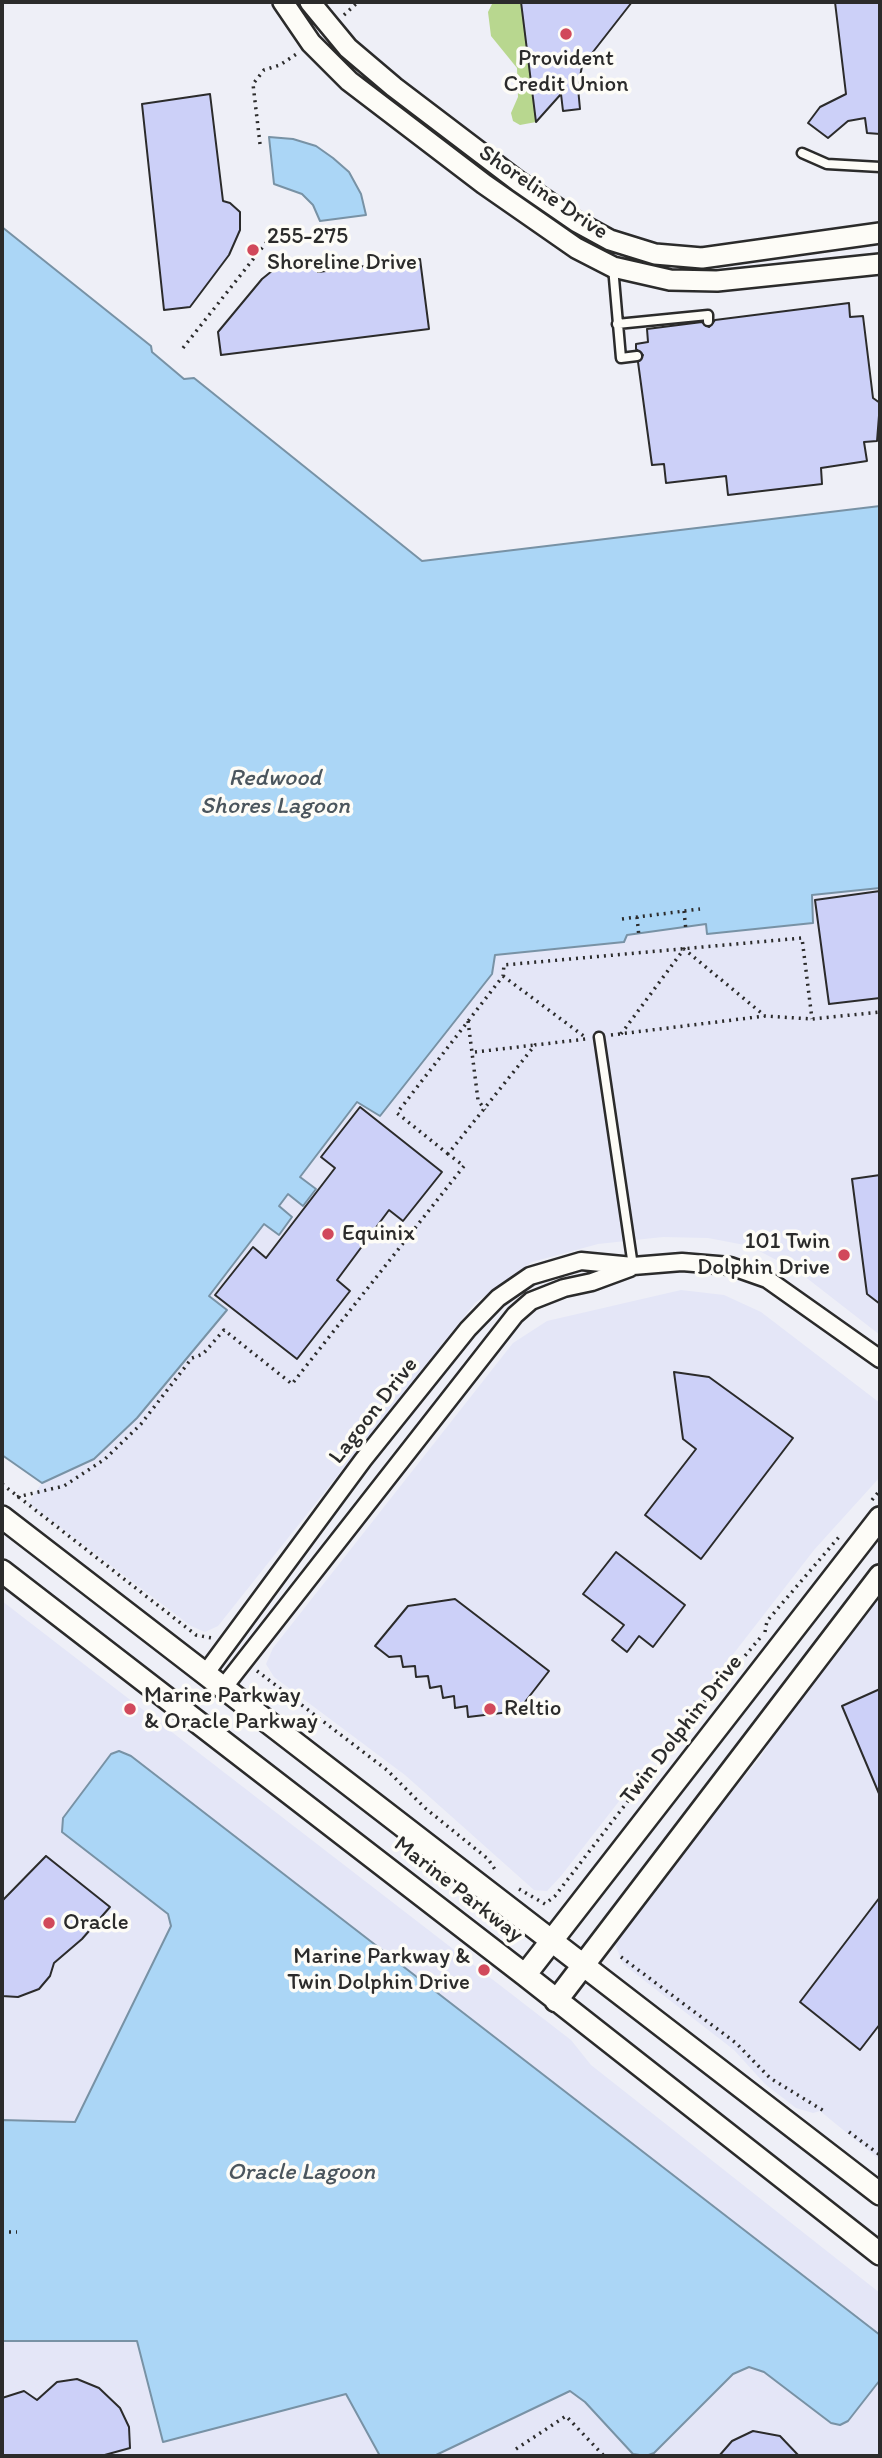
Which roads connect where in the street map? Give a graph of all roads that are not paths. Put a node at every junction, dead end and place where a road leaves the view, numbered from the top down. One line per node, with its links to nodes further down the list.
1 (283, 2): 7 (street, Shoreline Drive)
2 (310, 2): 5 (street, Shoreline Drive)
3 (802, 153): 4 (lane)
4 (880, 167)
5 (880, 233)
6 (880, 264): 7 (street, Shoreline Drive)
7 (614, 267): 9 (lane)
8 (708, 321): 9 (lane)
9 (617, 324): 10 (lane)
10 (637, 356)
11 (598, 1037): 12 (lane)
12 (633, 1266): 13 (street, Lagoon Drive); 18 (street, Lagoon Drive); 19 (street, Lagoon Drive)
13 (880, 1359)
14 (873, 1513): 20 (main road, Twin Dolphin Drive)
15 (2, 1517): 18 (main road, Marine Parkway)
16 (2, 1571): 22 (main road, Marine Parkway)
17 (880, 1576): 21 (main road)
18 (205, 1674): 19 (main road, Marine Parkway)
19 (223, 1688): 20 (main road, Marine Parkway)
20 (552, 1941): 21 (main road, Marine Parkway); 22 (main road, Twin Dolphin Drive)
21 (583, 1965): 23 (main road); 24 (main road, Marine Parkway)
22 (525, 1975): 23 (main road, Marine Parkway)
23 (556, 2001): 25 (main road, Marine Parkway)
24 (880, 2194)
25 (880, 2254)

